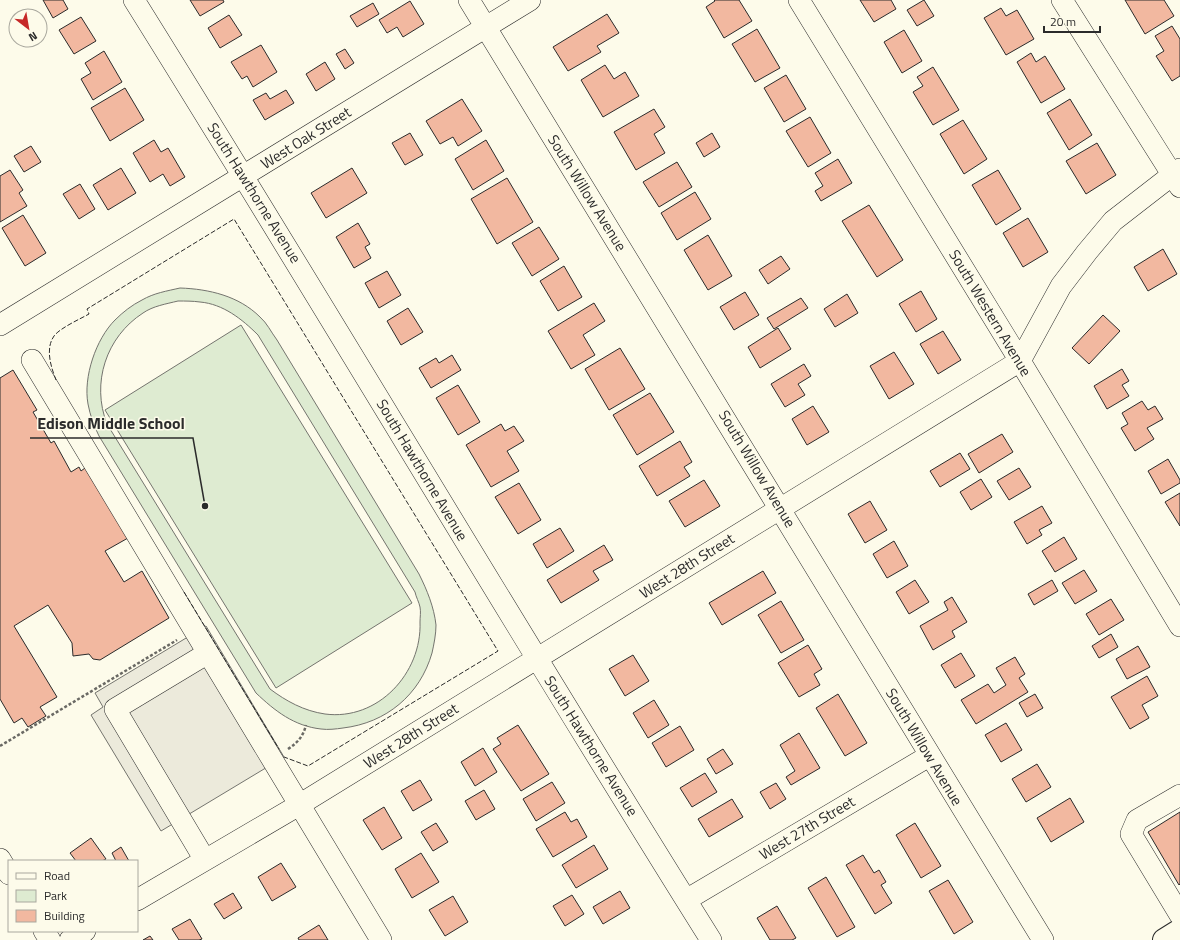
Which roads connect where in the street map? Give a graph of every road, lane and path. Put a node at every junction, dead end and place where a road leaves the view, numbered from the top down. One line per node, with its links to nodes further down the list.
1 (134, 0): 7 (street, South Hawthorne Avenue)
2 (469, 0): 6 (street, South Willow Avenue)
3 (530, 0): 6 (street, West Oak Street)
4 (799, 0): 11 (street, South Western Avenue)
5 (1062, 0): 8 (street)
6 (486, 27): 7 (street, West Oak Street); 12 (street, South Willow Avenue)
7 (244, 176): 9 (street, West Oak Street); 16 (street, South Hawthorne Avenue)
8 (1177, 177): 11 (street, West 28th Street)
9 (0, 324)
10 (32, 360): 14 (street)
11 (1020, 361): 12 (street, West 28th Street); 13 (street, South Western Avenue)
12 (781, 509): 16 (street, West 28th Street); 19 (street, South Willow Avenue)
13 (1180, 626)
14 (195, 630): 15 (street); 18 (path)
15 (208, 653): 20 (street); 24 (street)
16 (537, 659): 22 (street, West 28th Street); 27 (street, South Hawthorne Avenue)
17 (306, 725): 20 (path)
18 (0, 746)
19 (929, 756): 27 (street, West 27th Street); 34 (street, South Willow Avenue)
20 (272, 759): 22 (street)
21 (1180, 796): 28 (street)
22 (299, 805): 24 (street, West 28th Street); 32 (street)
23 (0, 859): 25 (street)
24 (205, 860): 26 (street, West 28th Street)
25 (8, 872)
26 (138, 899)
27 (686, 900): 33 (street, South Hawthorne Avenue)
28 (1180, 915)
29 (1180, 930): 35 (main road)
30 (83, 932): 31 (street)
31 (70, 940)
32 (381, 940)
33 (710, 940)
34 (1042, 940)
35 (1164, 940)

